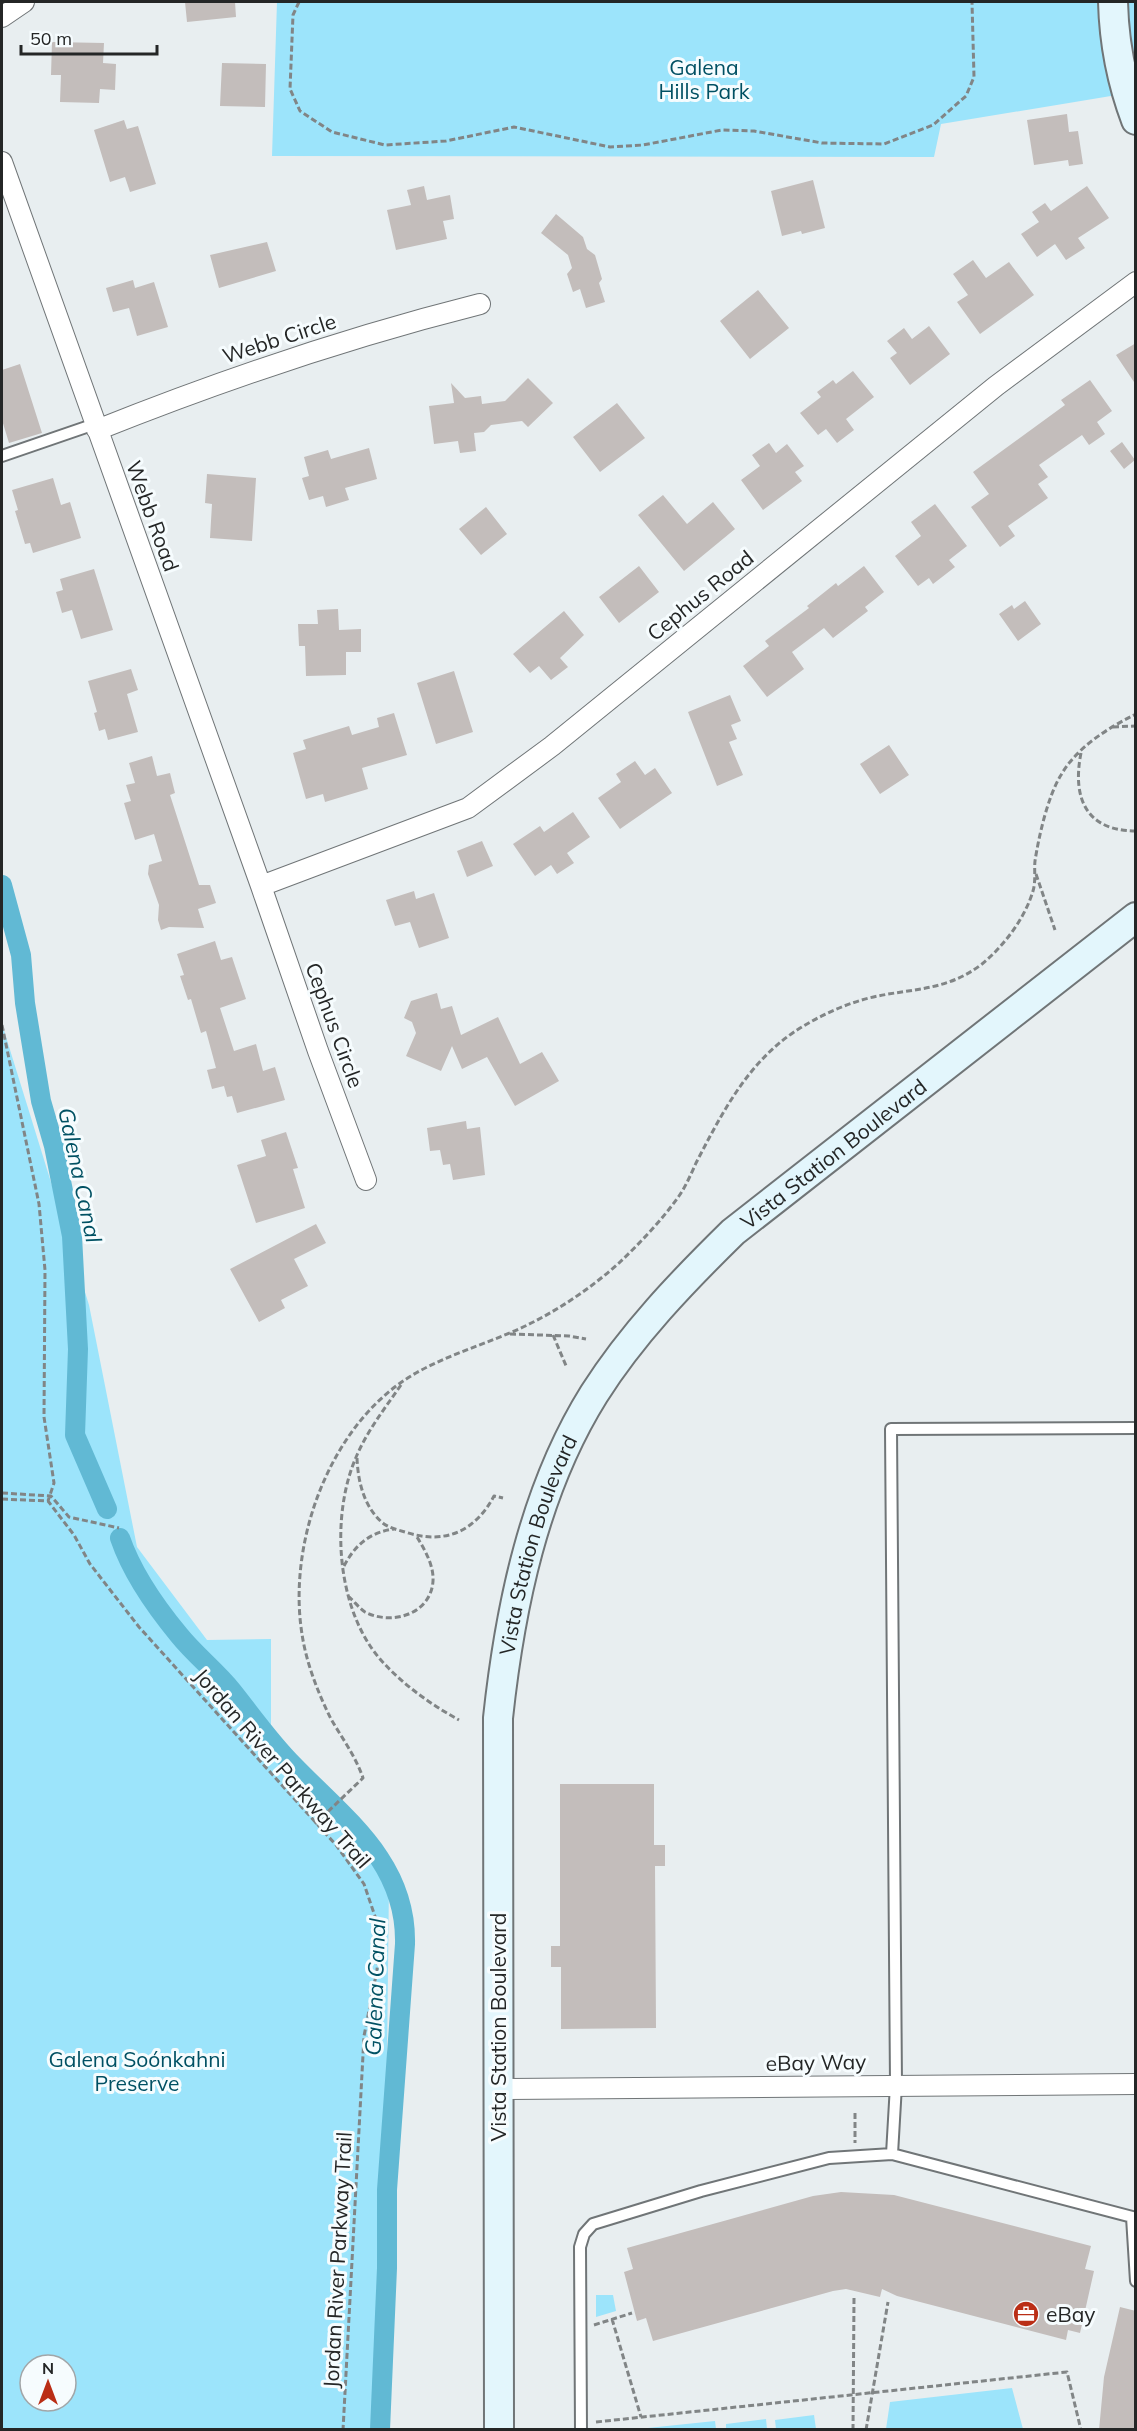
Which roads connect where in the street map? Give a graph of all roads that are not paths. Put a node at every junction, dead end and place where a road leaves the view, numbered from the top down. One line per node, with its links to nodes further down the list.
1 (24, 2): 3 (street)
2 (1113, 2): 4 (street)
3 (3, 14)
4 (1136, 120)
5 (2, 162): 8 (street, Webb Road)
6 (1136, 282): 10 (street, Cephus Road)
7 (480, 304): 8 (street, Webb Circle)
8 (96, 427): 9 (lane); 10 (street, Webb Road)
9 (2, 456)
10 (261, 886): 12 (street, Cephus Circle)
11 (1136, 917): 16 (street, Vista Station Boulevard)
12 (366, 1180)
13 (1136, 1428): 15 (lane)
14 (1136, 2084): 15 (street, eBay Way)
15 (896, 2085): 16 (street, eBay Way); 17 (lane)
16 (498, 2089): 20 (street, Vista Station Boulevard)
17 (892, 2154): 18 (lane); 21 (lane)
18 (1134, 2218): 19 (lane)
19 (1136, 2281)
20 (499, 2430)
21 (580, 2430)

